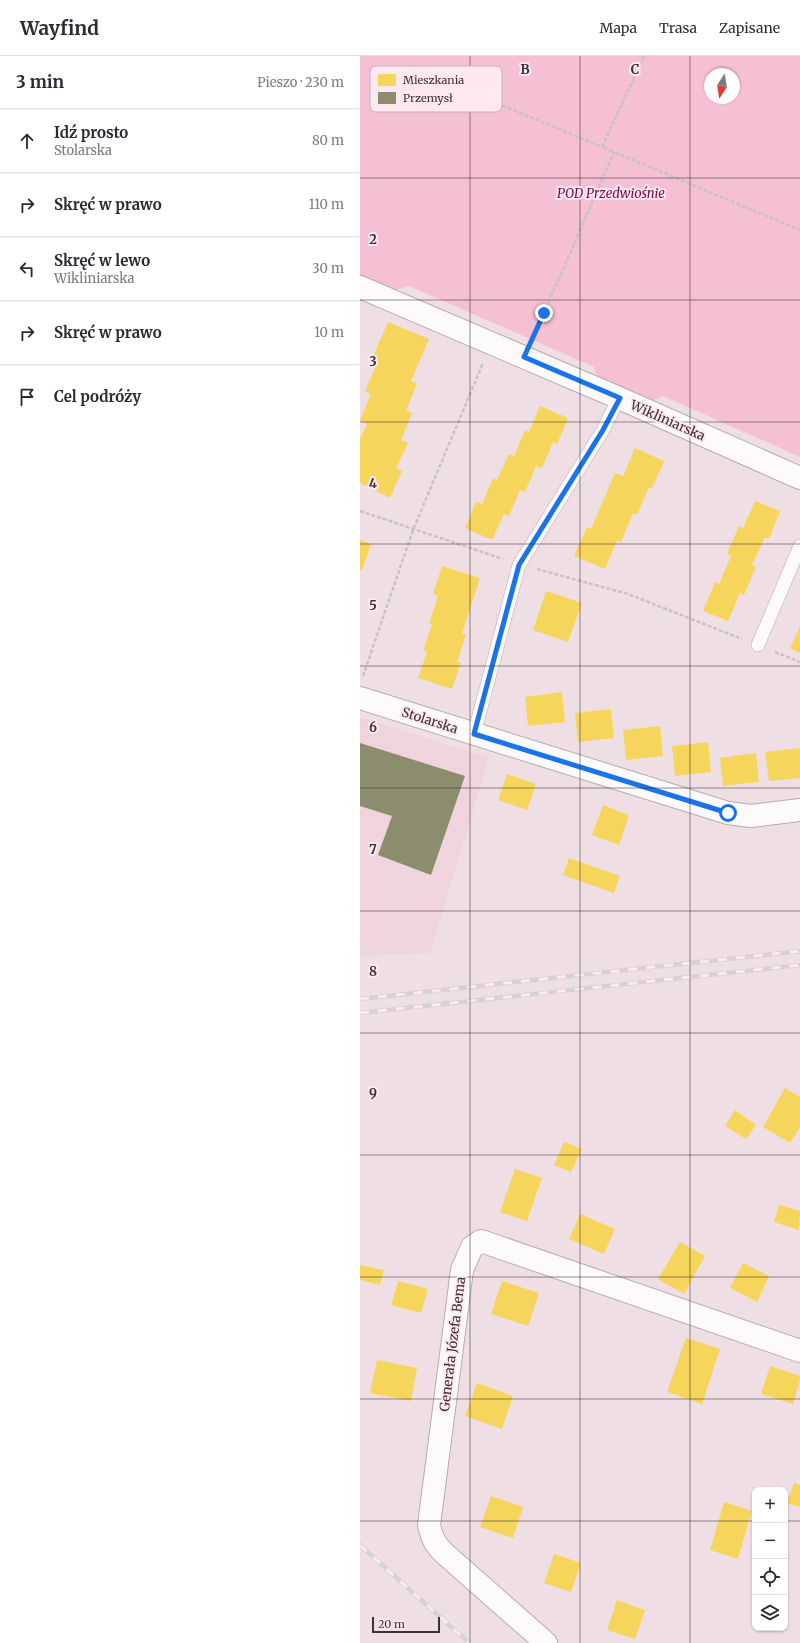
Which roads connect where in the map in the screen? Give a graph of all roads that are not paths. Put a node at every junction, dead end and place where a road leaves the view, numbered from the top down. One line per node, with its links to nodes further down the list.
1 (362, 292): 2 (street, Wikliniarska)
2 (620, 398): 3 (street, Wikliniarska); 7 (lane)
3 (800, 478)
4 (800, 546): 5 (lane)
5 (758, 645)
6 (361, 688): 7 (street, Stolarska)
7 (474, 734): 8 (street, Stolarska)
8 (800, 810)
9 (800, 1351): 10 (street, Generała Józefa Bema)
10 (546, 1643)

